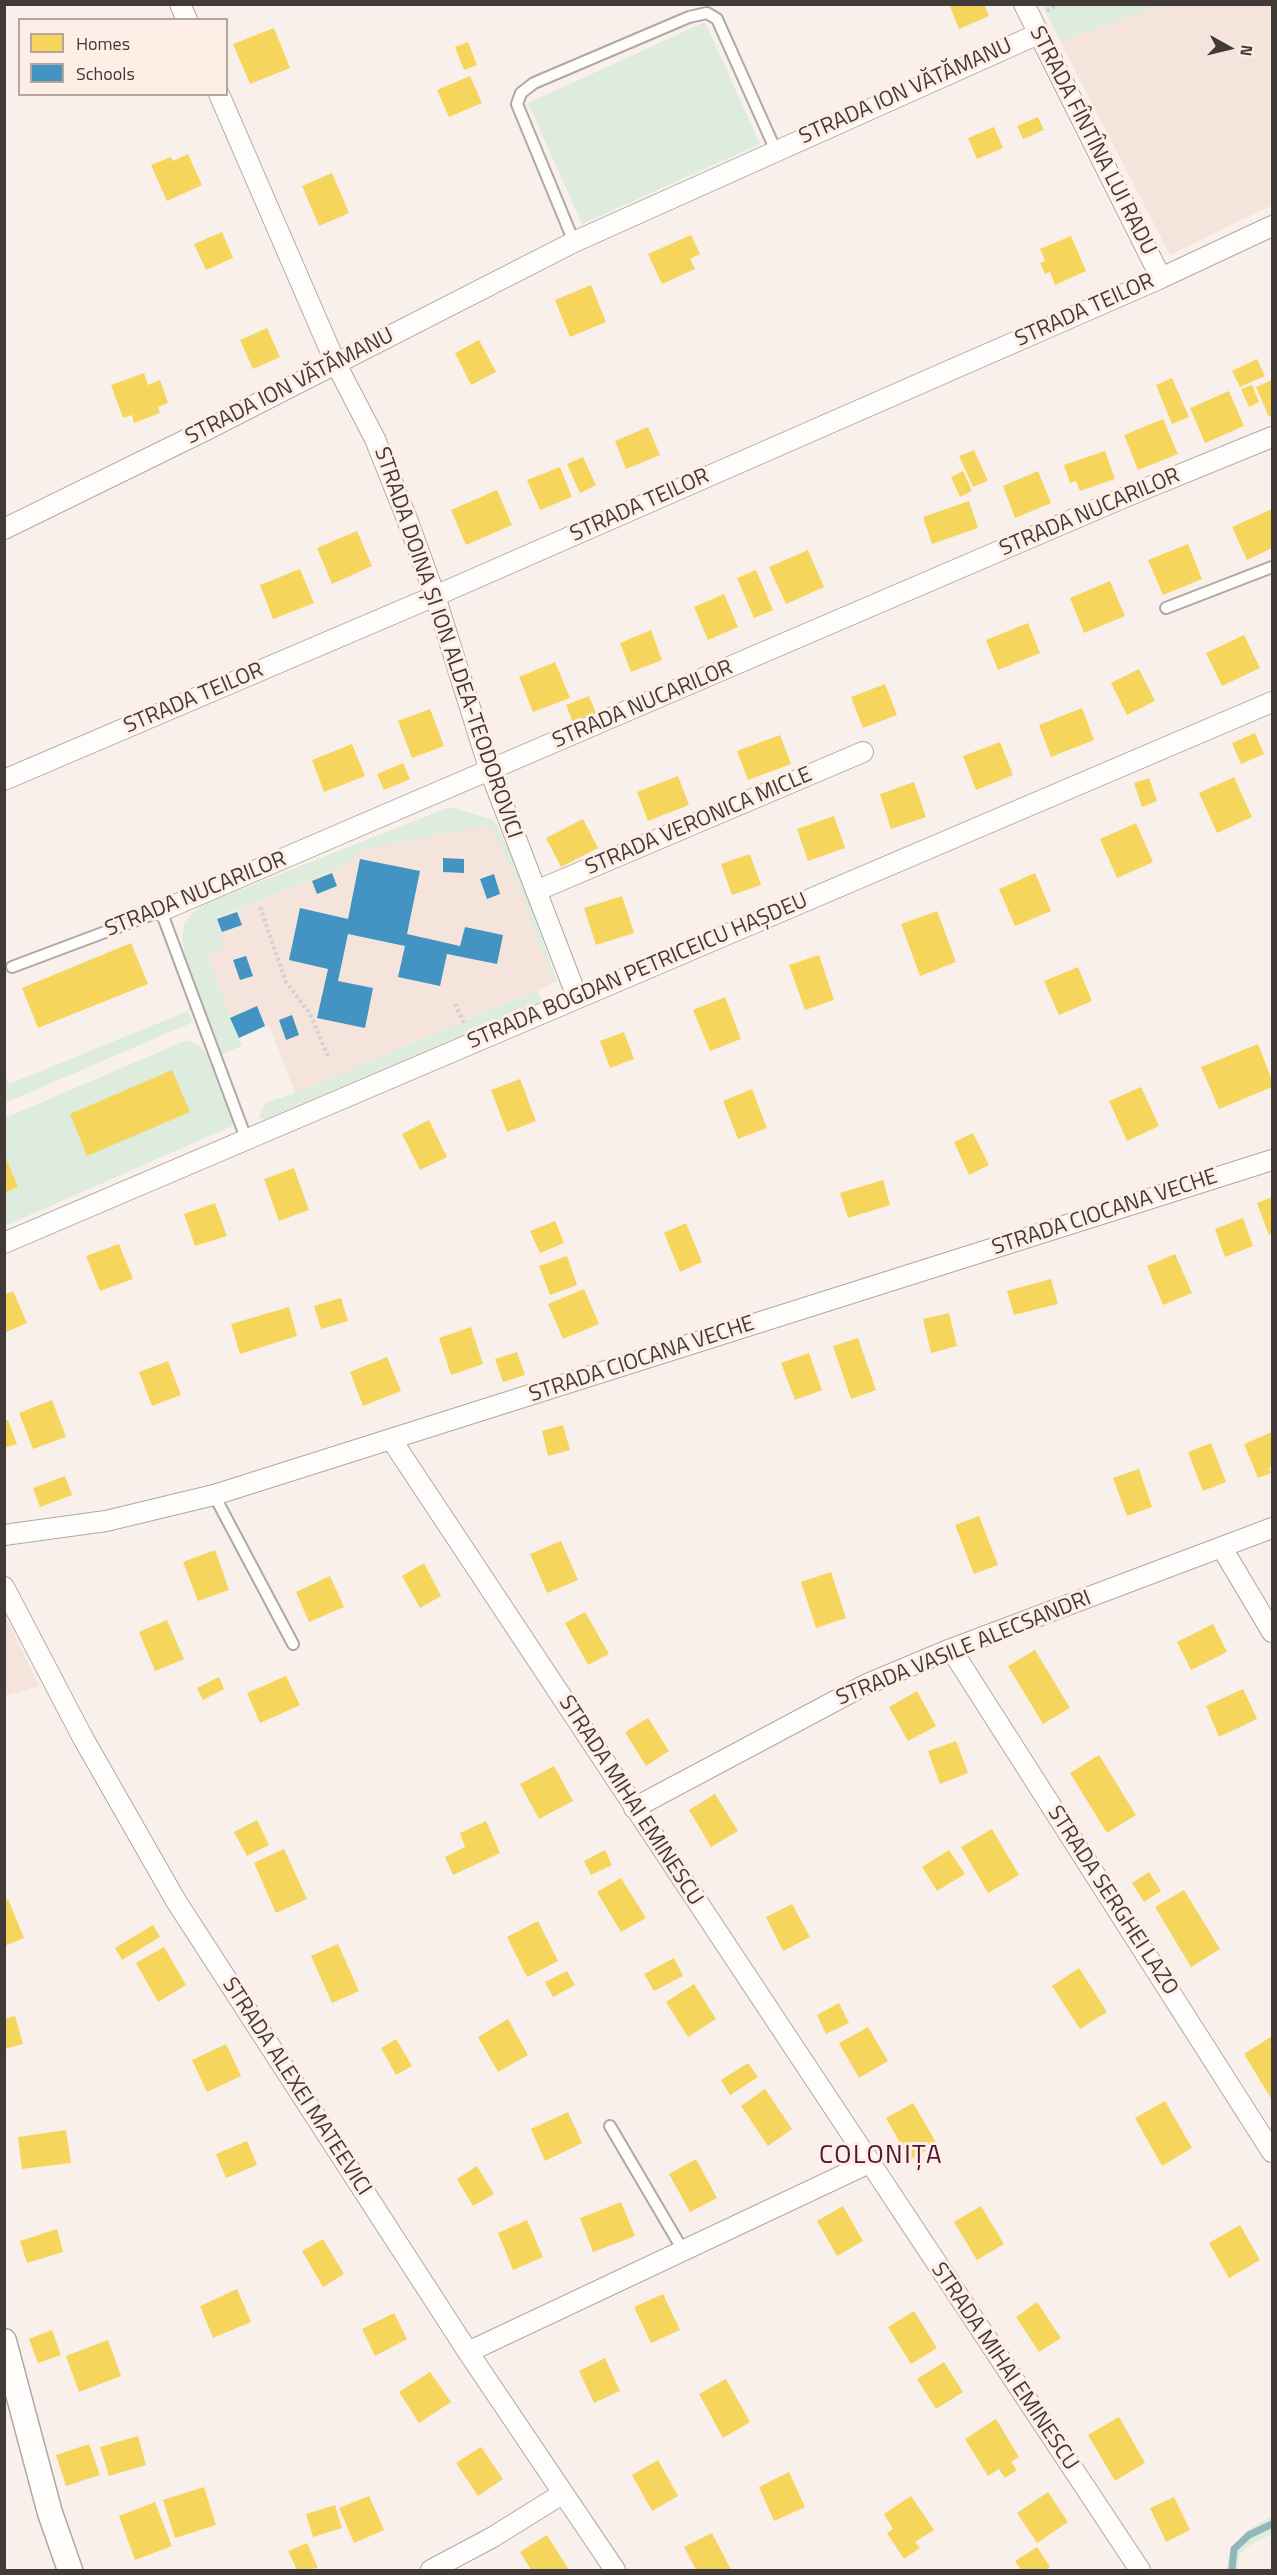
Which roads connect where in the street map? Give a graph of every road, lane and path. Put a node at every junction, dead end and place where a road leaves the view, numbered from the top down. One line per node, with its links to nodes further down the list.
1 (180, 4): 3 (street)
2 (1024, 4): 4 (street, STRADA FÎNTÎNA LUI RADU)
3 (186, 18)
4 (1038, 34): 6 (street, STRADA ION VĂTĂMANU); 9 (street, STRADA FÎNTÎNA LUI RADU)
5 (220, 96): 10 (street, STRADA DOINA ȘI ION ALDEA-TEODOROVICI)
6 (776, 151): 8 (street, STRADA ION VĂTĂMANU); 8 (lane, STRADA ION VĂTĂMANU)
7 (1272, 226): 9 (street, STRADA TEILOR)
8 (574, 242): 10 (street, STRADA ION VĂTĂMANU)
9 (1161, 278): 14 (street, STRADA TEILOR)
10 (336, 364): 12 (street, STRADA ION VĂTĂMANU); 14 (street, STRADA DOINA ȘI ION ALDEA-TEODOROVICI)
11 (1272, 437): 18 (street, STRADA NUCARILOR)
12 (4, 530)
13 (1272, 567): 15 (lane)
14 (435, 596): 18 (street, STRADA DOINA ȘI ION ALDEA-TEODOROVICI); 19 (street, STRADA TEILOR)
15 (1166, 608)
16 (1272, 702): 24 (street, STRADA BOGDAN PETRICEICU HAȘDEU)
17 (863, 752): 20 (street, STRADA VERONICA MICLE)
18 (490, 771): 20 (street, STRADA DOINA ȘI ION ALDEA-TEODOROVICI); 22 (street, STRADA NUCARILOR)
19 (4, 780)
20 (536, 891): 24 (street, STRADA DOINA ȘI ION ALDEA-TEODOROVICI)
21 (261, 907): 25 (path)
22 (161, 911): 23 (lane, STRADA NUCARILOR); 26 (lane)
23 (12, 967)
24 (577, 997): 26 (street, STRADA BOGDAN PETRICEICU HAȘDEU)
25 (328, 1056)
26 (247, 1141): 28 (street, STRADA BOGDAN PETRICEICU HAȘDEU)
27 (1272, 1160): 29 (street, STRADA CIOCANA VECHE)
28 (4, 1243)
29 (392, 1439): 30 (street, STRADA CIOCANA VECHE); 38 (street, STRADA MIHAI EMINESCU)
30 (214, 1495): 32 (street, STRADA CIOCANA VECHE); 36 (lane)
31 (1272, 1528): 33 (street, STRADA VASILE ALECSANDRI)
32 (4, 1535)
33 (1222, 1548): 35 (street); 37 (street, STRADA VASILE ALECSANDRI)
34 (4, 1587): 44 (street, STRADA ALEXEI MATEEVICI)
35 (1272, 1632)
36 (293, 1644)
37 (951, 1649): 38 (street, STRADA VASILE ALECSANDRI); 40 (street, STRADA SERGHEI LAZO)
38 (634, 1808): 41 (street, STRADA MIHAI EMINESCU)
39 (610, 2126): 42 (lane)
40 (1272, 2152)
41 (869, 2163): 42 (street); 49 (street, STRADA MIHAI EMINESCU)
42 (684, 2252): 44 (street)
43 (4, 2341): 46 (street)
44 (468, 2352): 45 (street, STRADA ALEXEI MATEEVICI)
45 (562, 2494): 47 (street); 48 (street, STRADA ALEXEI MATEEVICI)
46 (70, 2571)
47 (431, 2571)
48 (615, 2571)
49 (1140, 2571)

